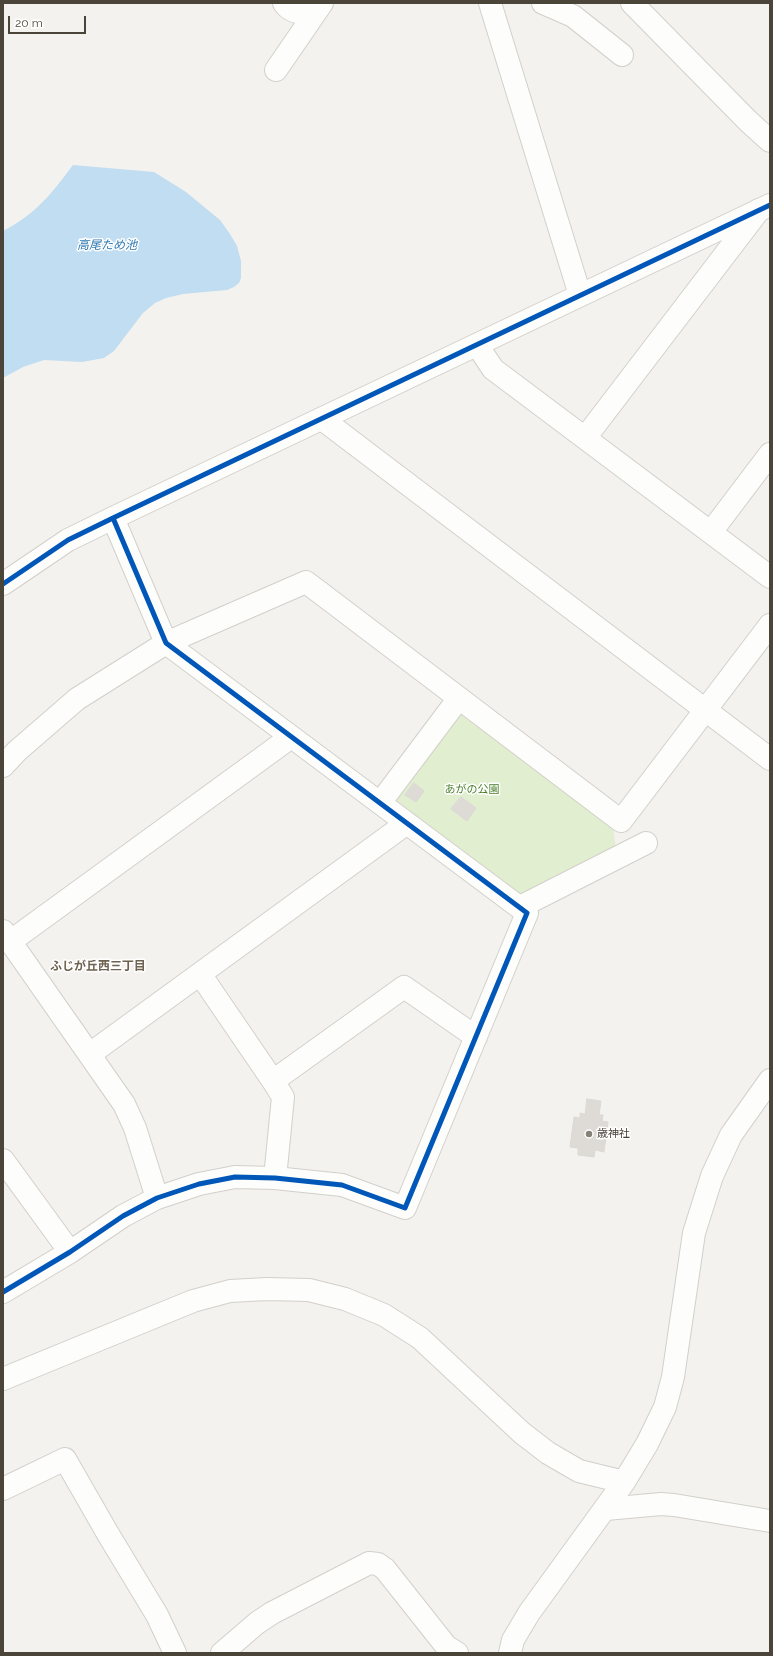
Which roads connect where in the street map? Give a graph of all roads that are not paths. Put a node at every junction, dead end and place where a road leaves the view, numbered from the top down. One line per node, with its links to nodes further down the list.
1 (284, 3): 5 (street)
2 (490, 3): 10 (street)
3 (542, 3): 6 (street)
4 (632, 3): 8 (street)
5 (322, 4): 7 (street)
6 (622, 55)
7 (276, 70)
8 (770, 141)
9 (765, 207): 10 (street); 13 (street)
10 (580, 295): 11 (street)
11 (477, 345): 12 (street); 13 (street)
12 (322, 420): 15 (street); 22 (street)
13 (585, 438): 16 (street)
14 (770, 454): 16 (street)
15 (113, 518): 18 (street); 20 (street)
16 (711, 532): 17 (street)
17 (770, 577)
18 (3, 584)
19 (770, 625): 22 (street)
20 (166, 643): 21 (street); 23 (street); 25 (street)
21 (459, 698): 22 (street); 26 (street)
22 (706, 710): 24 (street)
23 (291, 737): 26 (street); 30 (street)
24 (770, 758)
25 (3, 766)
26 (380, 803): 27 (street)
27 (407, 823): 29 (street); 31 (street)
28 (646, 843): 29 (street)
29 (520, 907): 32 (street)
30 (7, 936): 33 (street)
31 (200, 974): 33 (street); 35 (street)
32 (476, 1037): 35 (street); 37 (street)
33 (90, 1054): 38 (street)
34 (770, 1080): 42 (street)
35 (273, 1081): 37 (street)
36 (3, 1160): 39 (street)
37 (275, 1178): 38 (street)
38 (157, 1198): 39 (street)
39 (70, 1252): 40 (street)
40 (3, 1292)
41 (3, 1379): 42 (street)
42 (624, 1482): 44 (street)
43 (3, 1489): 46 (street)
44 (606, 1508): 45 (street); 49 (street)
45 (770, 1521)
46 (175, 1653)
47 (222, 1653): 48 (street)
48 (457, 1653)
49 (510, 1653)

